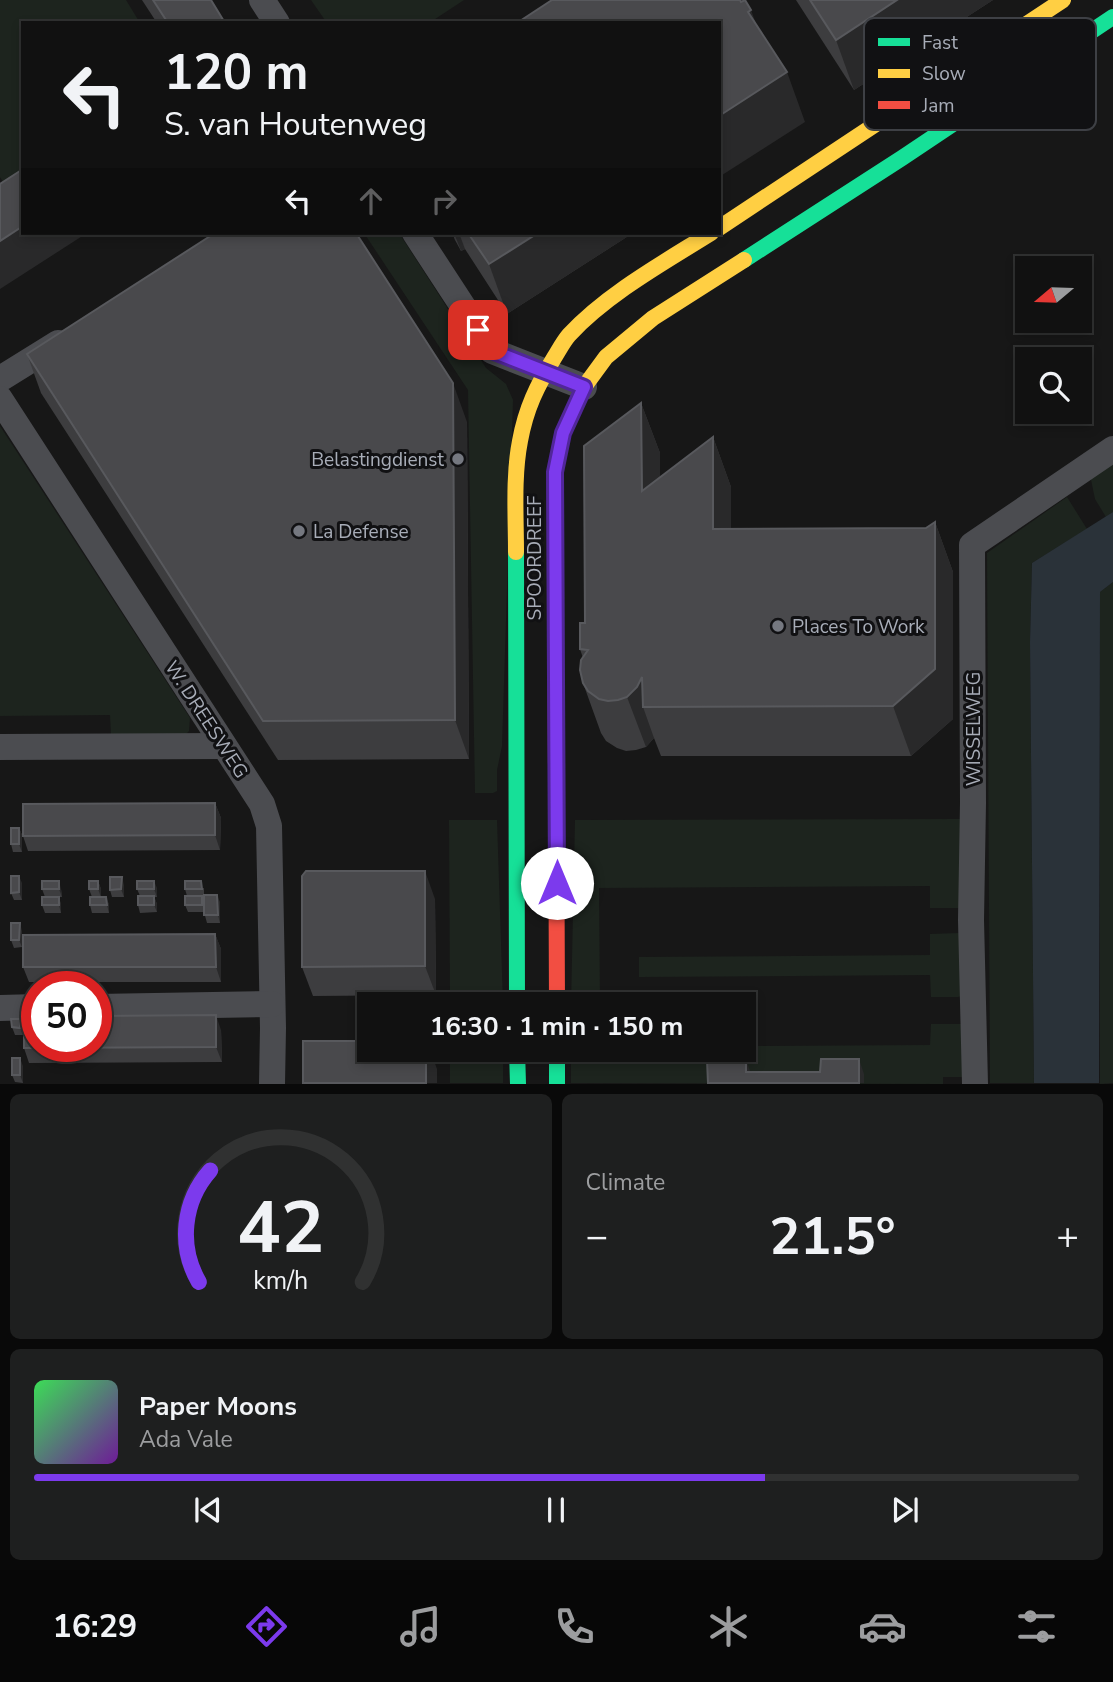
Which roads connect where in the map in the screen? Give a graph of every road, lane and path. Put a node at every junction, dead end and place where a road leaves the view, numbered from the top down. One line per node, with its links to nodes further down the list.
1 (262, 0): 5 (street)
2 (1063, 0): 4 (main road)
3 (1113, 17): 6 (main road, SPOORDREEF)
4 (1036, 18)
5 (276, 21)
6 (1096, 28)
7 (870, 130): 9 (main road)
8 (944, 130): 15 (main road, SPOORDREEF)
9 (721, 227)
10 (416, 235): 13 (street)
11 (709, 235): 13 (main road, SPOORDREEF)
12 (84, 327): 14 (street)
13 (545, 371): 15 (street); 20 (main road, SPOORDREEF)
14 (0, 379)
15 (584, 387): 21 (main road, SPOORDREEF)
16 (0, 399): 18 (street, W. DREESWEG)
17 (1113, 449): 31 (street, WISSELWEG)
18 (224, 746): 19 (street); 22 (street, W. DREESWEG)
19 (0, 747)
20 (517, 992)
21 (557, 992)
22 (272, 1004): 24 (street); 28 (street, W. DREESWEG)
23 (21, 1007): 25 (street)
24 (112, 1007)
25 (0, 1008)
26 (517, 1062): 29 (main road)
27 (557, 1062): 30 (main road)
28 (272, 1083)
29 (518, 1083)
30 (557, 1083)
31 (975, 1083)

